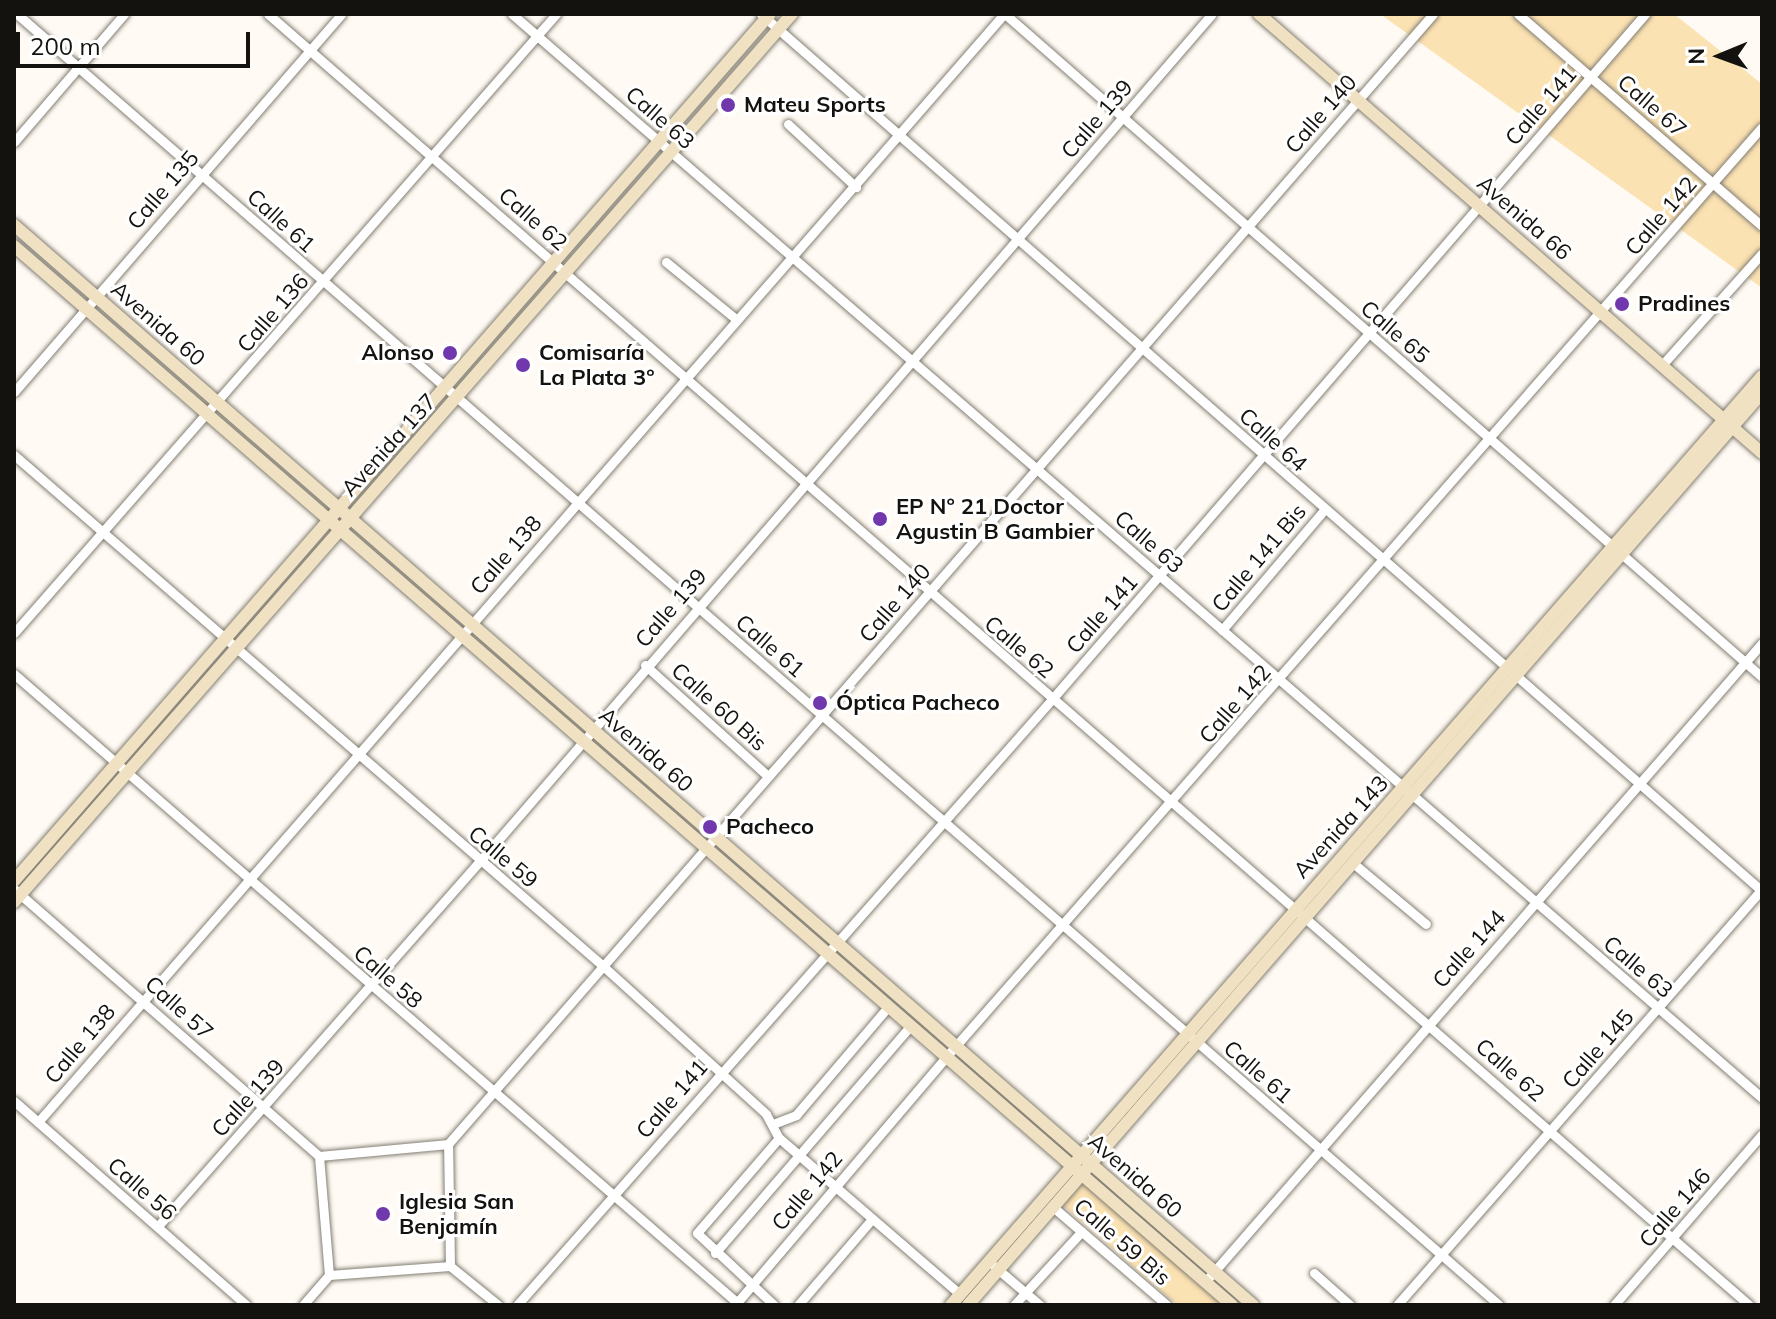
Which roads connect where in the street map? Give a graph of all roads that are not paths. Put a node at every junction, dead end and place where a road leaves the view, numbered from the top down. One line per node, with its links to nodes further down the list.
1 (17, 14): 19 (street, Calle 61)
2 (124, 14): 19 (street)
3 (268, 14): 18 (street, Calle 62)
4 (341, 14): 18 (street, Calle 135)
5 (512, 14): 17 (street, Calle 63)
6 (556, 14): 17 (street, Calle 136)
7 (792, 14): 16 (main road, Avenida 137)
8 (1005, 14): 22 (street, Calle 65); 25 (street, Calle 138)
9 (1212, 14): 22 (street, Calle 139)
10 (1259, 14): 21 (main road, Avenida 66)
11 (1269, 14): 21 (main road, Avenida 66)
12 (1433, 14): 21 (street, Calle 140)
13 (1518, 14): 20 (street, Calle 67)
14 (1645, 14): 20 (street, Calle 141)
15 (765, 15): 16 (street, Calle 64); 27 (main road, Avenida 137)
16 (779, 30): 25 (street, Calle 64); 28 (main road, Avenida 137)
17 (537, 36): 27 (street, Calle 63); 29 (street, Calle 136)
18 (308, 52): 29 (street, Calle 62); 30 (street, Calle 135)
19 (78, 68): 26 (street); 30 (street, Calle 61)
20 (1591, 77): 31 (street, Calle 67); 33 (street, Calle 141)
21 (1359, 97): 33 (main road, Avenida 66); 36 (street, Calle 140)
22 (1124, 115): 36 (street, Calle 65); 37 (street, Calle 139)
23 (788, 124): 32 (street)
24 (1762, 127): 31 (street, Calle 142)
25 (899, 137): 32 (street, Calle 138); 37 (street, Calle 64)
26 (14, 142)
27 (660, 142): 28 (street, Calle 63); 41 (main road, Avenida 137)
28 (672, 153): 40 (street, Calle 63); 43 (main road, Avenida 137)
29 (434, 157): 41 (street, Calle 62); 44 (street, Calle 136)
30 (201, 173): 44 (street, Calle 61); 45 (street, Calle 135)
31 (1713, 183): 35 (street, Calle 67); 47 (street, Calle 142)
32 (856, 187): 40 (street, Calle 138)
33 (1481, 203): 47 (main road, Avenida 66); 49 (street, Calle 141)
34 (14, 225): 45 (main road, Avenida 60)
35 (1762, 226)
36 (1247, 227): 49 (street, Calle 65); 50 (street, Calle 140)
37 (1016, 239): 50 (street, Calle 64); 51 (street, Calle 139)
38 (14, 246): 46 (main road, Avenida 60)
39 (1762, 253): 52 (street)
40 (793, 256): 48 (street, Calle 138); 51 (street, Calle 63)
41 (554, 261): 43 (street, Calle 62); 55 (main road, Avenida 137)
42 (666, 262): 48 (street)
43 (568, 273): 53 (street, Calle 62); 58 (main road, Avenida 137)
44 (323, 282): 55 (street, Calle 61); 59 (street, Calle 136)
45 (96, 296): 46 (street, Calle 135); 59 (main road, Avenida 60)
46 (85, 308): 56 (street, Calle 135); 60 (main road, Avenida 60)
47 (1603, 309): 52 (main road, Avenida 66); 62 (street, Calle 142)
48 (736, 319): 53 (street, Calle 138)
49 (1367, 332): 62 (street, Calle 65); 64 (street, Calle 141)
50 (1142, 347): 64 (street, Calle 64); 67 (street, Calle 140)
51 (911, 362): 67 (street, Calle 63); 68 (street, Calle 139)
52 (1664, 362): 61 (main road, Avenida 66)
53 (685, 375): 68 (street, Calle 62); 69 (street, Calle 138)
54 (1762, 376): 61 (main road, Avenida 143)
55 (445, 387): 58 (street, Calle 61); 71 (main road, Avenida 137)
56 (14, 392)
57 (1762, 393): 61 (main road, Avenida 143)
58 (458, 398): 69 (street, Calle 61); 71 (main road, Avenida 137)
59 (220, 403): 60 (street, Calle 136); 71 (main road, Avenida 60)
60 (209, 415): 71 (main road, Avenida 60); 72 (street, Calle 136)
61 (1730, 420): 63 (main road, Avenida 66); 65 (main road, Avenida 66); 73 (main road, Avenida 143)
62 (1490, 439): 73 (street, Calle 65); 74 (street, Calle 142)
63 (1762, 443)
64 (1260, 453): 70 (street, Calle 64); 75 (street, Calle 141)
65 (1762, 453)
66 (14, 455): 72 (street, Calle 59)
67 (1036, 470): 75 (street, Calle 63); 76 (street, Calle 140)
68 (804, 482): 76 (street, Calle 62); 77 (street, Calle 139)
69 (576, 501): 77 (street, Calle 61); 78 (street, Calle 138)
70 (1324, 510): 74 (street, Calle 64); 79 (street, Calle 141 Bis)
71 (340, 519): 78 (main road, Avenida 60); 81 (main road, Avenida 60); 83 (main road, Avenida 137)
72 (101, 530): 80 (street, Calle 136); 83 (street, Calle 59)
73 (1617, 550): 84 (street, Calle 65); 86 (main road, Avenida 143)
74 (1384, 560): 86 (street, Calle 64); 89 (street, Calle 142)
75 (1160, 575): 79 (street, Calle 63); 90 (street, Calle 141)
76 (928, 593): 90 (street, Calle 62); 91 (street, Calle 140)
77 (696, 606): 85 (street, Calle 139); 91 (street, Calle 61)
78 (472, 623): 81 (street, Calle 138); 92 (main road, Avenida 60)
79 (1222, 630): 89 (street, Calle 63)
80 (14, 633)
81 (461, 634): 92 (main road, Avenida 60); 93 (street, Calle 138)
82 (1762, 643): 84 (street, Calle 144)
83 (230, 645): 93 (street, Calle 59); 94 (main road, Avenida 137)
84 (1745, 662): 88 (street, Calle 65); 96 (street, Calle 144)
85 (645, 665): 92 (street, Calle 139); 95 (street, Calle 60 Bis)
86 (1512, 672): 96 (street, Calle 64); 97 (main road, Avenida 143)
87 (14, 674): 94 (street, Calle 58)
88 (1762, 677)
89 (1279, 681): 97 (street, Calle 63); 98 (street, Calle 142)
90 (1053, 698): 98 (street, Calle 62); 99 (street, Calle 141)
91 (821, 715): 95 (street, Calle 140); 99 (street, Calle 61)
92 (587, 734): 100 (main road, Avenida 60); 101 (main road, Avenida 60); 102 (street, Calle 139)
93 (357, 756): 102 (street, Calle 59); 104 (street, Calle 138)
94 (122, 769): 104 (street, Calle 58); 105 (main road, Avenida 137); 107 (main road, Avenida 137)
95 (768, 776): 100 (street, Calle 140)
96 (1640, 782): 106 (street, Calle 64); 108 (street, Calle 144)
97 (1406, 792): 103 (main road, Avenida 143); 108 (street, Calle 63); 109 (main road, Avenida 143)
98 (1174, 802): 109 (street, Calle 62); 111 (street, Calle 142)
99 (945, 820): 111 (street, Calle 61); 112 (street, Calle 141)
100 (716, 837): 101 (street, Calle 140); 112 (main road, Avenida 60)
101 (707, 848): 113 (main road, Avenida 60); 114 (street, Calle 140)
102 (480, 861): 114 (street, Calle 59); 115 (street, Calle 139)
103 (1353, 863): 109 (main road, Avenida 143); 110 (street)
104 (247, 878): 115 (street, Calle 58); 116 (street, Calle 138)
105 (14, 881)
106 (1762, 890): 118 (street, Calle 145)
107 (16, 895): 116 (street, Calle 57)
108 (1534, 904): 118 (street, Calle 63); 119 (street, Calle 144)
109 (1300, 912): 119 (street, Calle 62); 121 (main road, Avenida 143)
110 (1426, 924)
111 (1065, 927): 121 (street, Calle 61); 122 (street, Calle 142)
112 (837, 942): 113 (street, Calle 141); 122 (main road, Avenida 60)
113 (827, 953): 117 (main road, Avenida 60); 123 (street, Calle 141)
114 (603, 966): 123 (street, Calle 59); 124 (street, Calle 140)
115 (371, 986): 124 (street, Calle 58); 127 (street, Calle 139)
116 (141, 999): 127 (street, Calle 57); 128 (street, Calle 138)
117 (888, 1007): 120 (main road, Avenida 60); 129 (street)
118 (1658, 1008): 125 (street, Calle 63); 130 (street, Calle 145)
119 (1428, 1023): 130 (street, Calle 62); 134 (street, Calle 144)
120 (910, 1026): 122 (main road, Avenida 60); 135 (street)
121 (1191, 1037): 134 (street, Calle 61); 137 (main road, Avenida 143)
122 (951, 1053): 137 (main road, Avenida 60); 138 (main road, Avenida 60); 139 (street, Calle 142)
123 (720, 1071): 129 (street, Calle 59); 140 (street, Calle 141)
124 (493, 1091): 133 (street, Calle 140); 140 (street, Calle 58)
125 (1762, 1098)
126 (14, 1101): 128 (street, Calle 56)
127 (263, 1108): 136 (street, Calle 57); 143 (street, Calle 139)
128 (38, 1122): 143 (street, Calle 56)
129 (773, 1124): 132 (street, Calle 59)
130 (1552, 1130): 145 (street, Calle 62); 147 (street, Calle 145)
131 (1762, 1134): 145 (street, Calle 146)
132 (779, 1138): 135 (street, Calle 59); 146 (street)
133 (448, 1144): 136 (street); 149 (street)
134 (1319, 1148): 147 (street, Calle 61); 150 (street, Calle 144)
135 (798, 1154): 139 (street, Calle 59); 146 (street)
136 (319, 1156): 152 (street)
137 (1085, 1160): 138 (main road, Avenida 143); 150 (main road, Avenida 60)
138 (1076, 1170): 141 (main road, Avenida 143); 148 (main road, Avenida 143); 153 (main road, Avenida 60)
139 (835, 1186): 142 (street, Calle 59); 154 (street, Calle 142)
140 (612, 1194): 157 (street, Calle 58); 161 (street, Calle 141)
141 (1053, 1207): 144 (street, Calle 59 Bis); 148 (main road, Avenida 143)
142 (871, 1220): 156 (street, Calle 59); 163 (street)
143 (158, 1226): 158 (street, Calle 56)
144 (1082, 1231): 155 (street); 167 (street, Calle 59 Bis)
145 (1674, 1236): 173 (street, Calle 146); 174 (street, Calle 62)
146 (715, 1253): 154 (street)
147 (1441, 1254): 171 (street, Calle 145); 172 (street, Calle 61)
148 (993, 1265): 155 (street); 156 (main road, Avenida 143)
149 (450, 1266): 152 (street); 160 (street)
150 (1214, 1271): 153 (street, Calle 144); 169 (main road, Avenida 60)
151 (1314, 1273): 170 (street)
152 (329, 1275): 159 (street)
153 (1205, 1282): 168 (main road, Avenida 60)
154 (752, 1285): 157 (street, Calle 142); 162 (street)
155 (1026, 1292): 165 (street); 166 (street)
156 (964, 1299): 164 (main road, Avenida 143)
157 (737, 1304)
158 (246, 1305)
159 (303, 1305)
160 (498, 1305)
161 (517, 1305)
162 (774, 1305)
163 (798, 1305)
164 (951, 1305)
165 (1014, 1305)
166 (1040, 1305)
167 (1167, 1305)
168 (1232, 1305)
169 (1253, 1305)
170 (1350, 1305)
171 (1397, 1305)
172 (1499, 1305)
173 (1614, 1305)
174 (1749, 1305)

